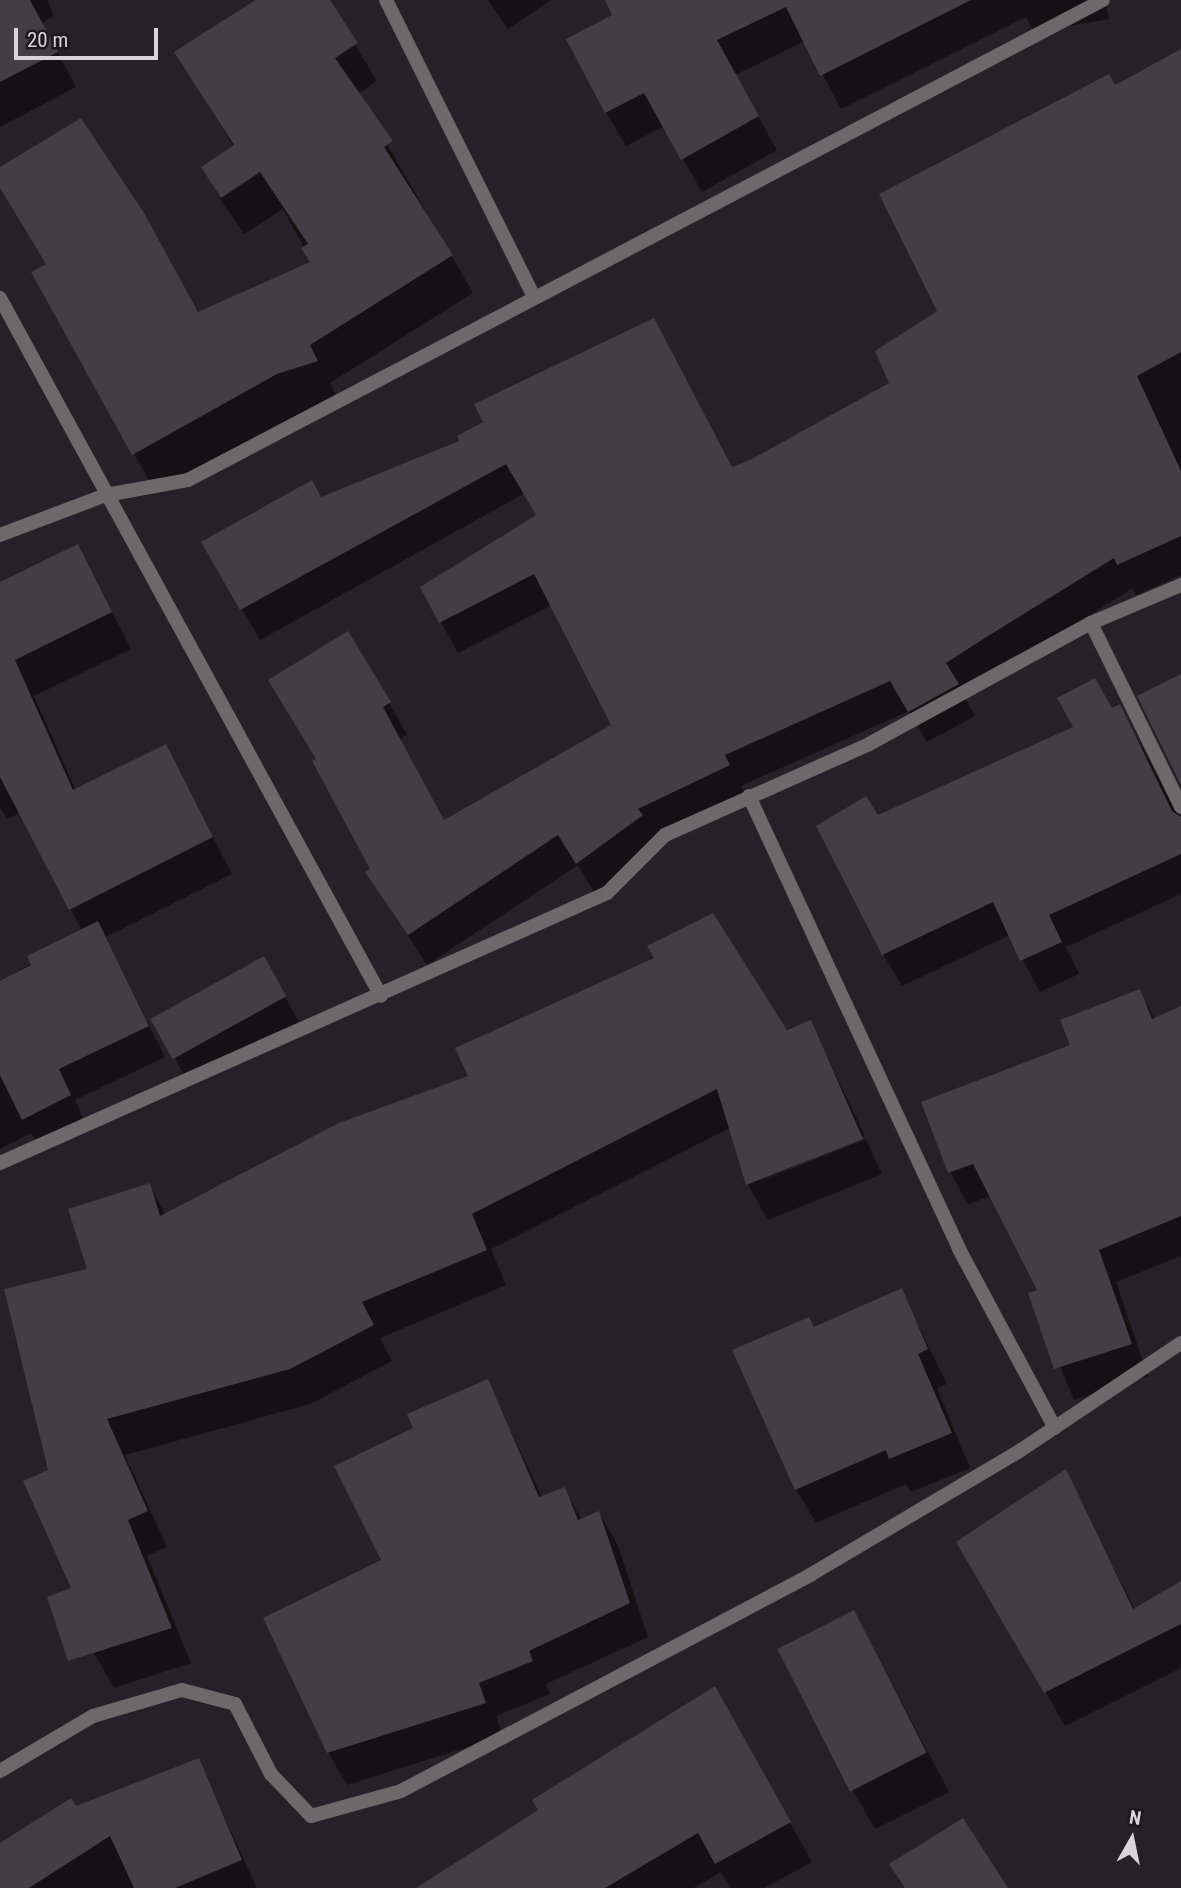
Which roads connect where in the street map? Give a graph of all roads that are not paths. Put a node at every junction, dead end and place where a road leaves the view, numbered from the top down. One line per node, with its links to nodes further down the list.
1 (386, 0): 3 (street)
2 (1103, 0): 3 (street)
3 (533, 295): 5 (street)
4 (0, 298): 5 (street)
5 (106, 495): 6 (street); 11 (street)
6 (0, 535)
7 (1181, 585): 8 (street)
8 (1091, 623): 9 (street); 10 (street)
9 (749, 796): 11 (street); 14 (street)
10 (1181, 807)
11 (381, 996): 12 (street)
12 (0, 1163)
13 (1181, 1343): 14 (street)
14 (1055, 1428): 15 (street)
15 (0, 1771)

